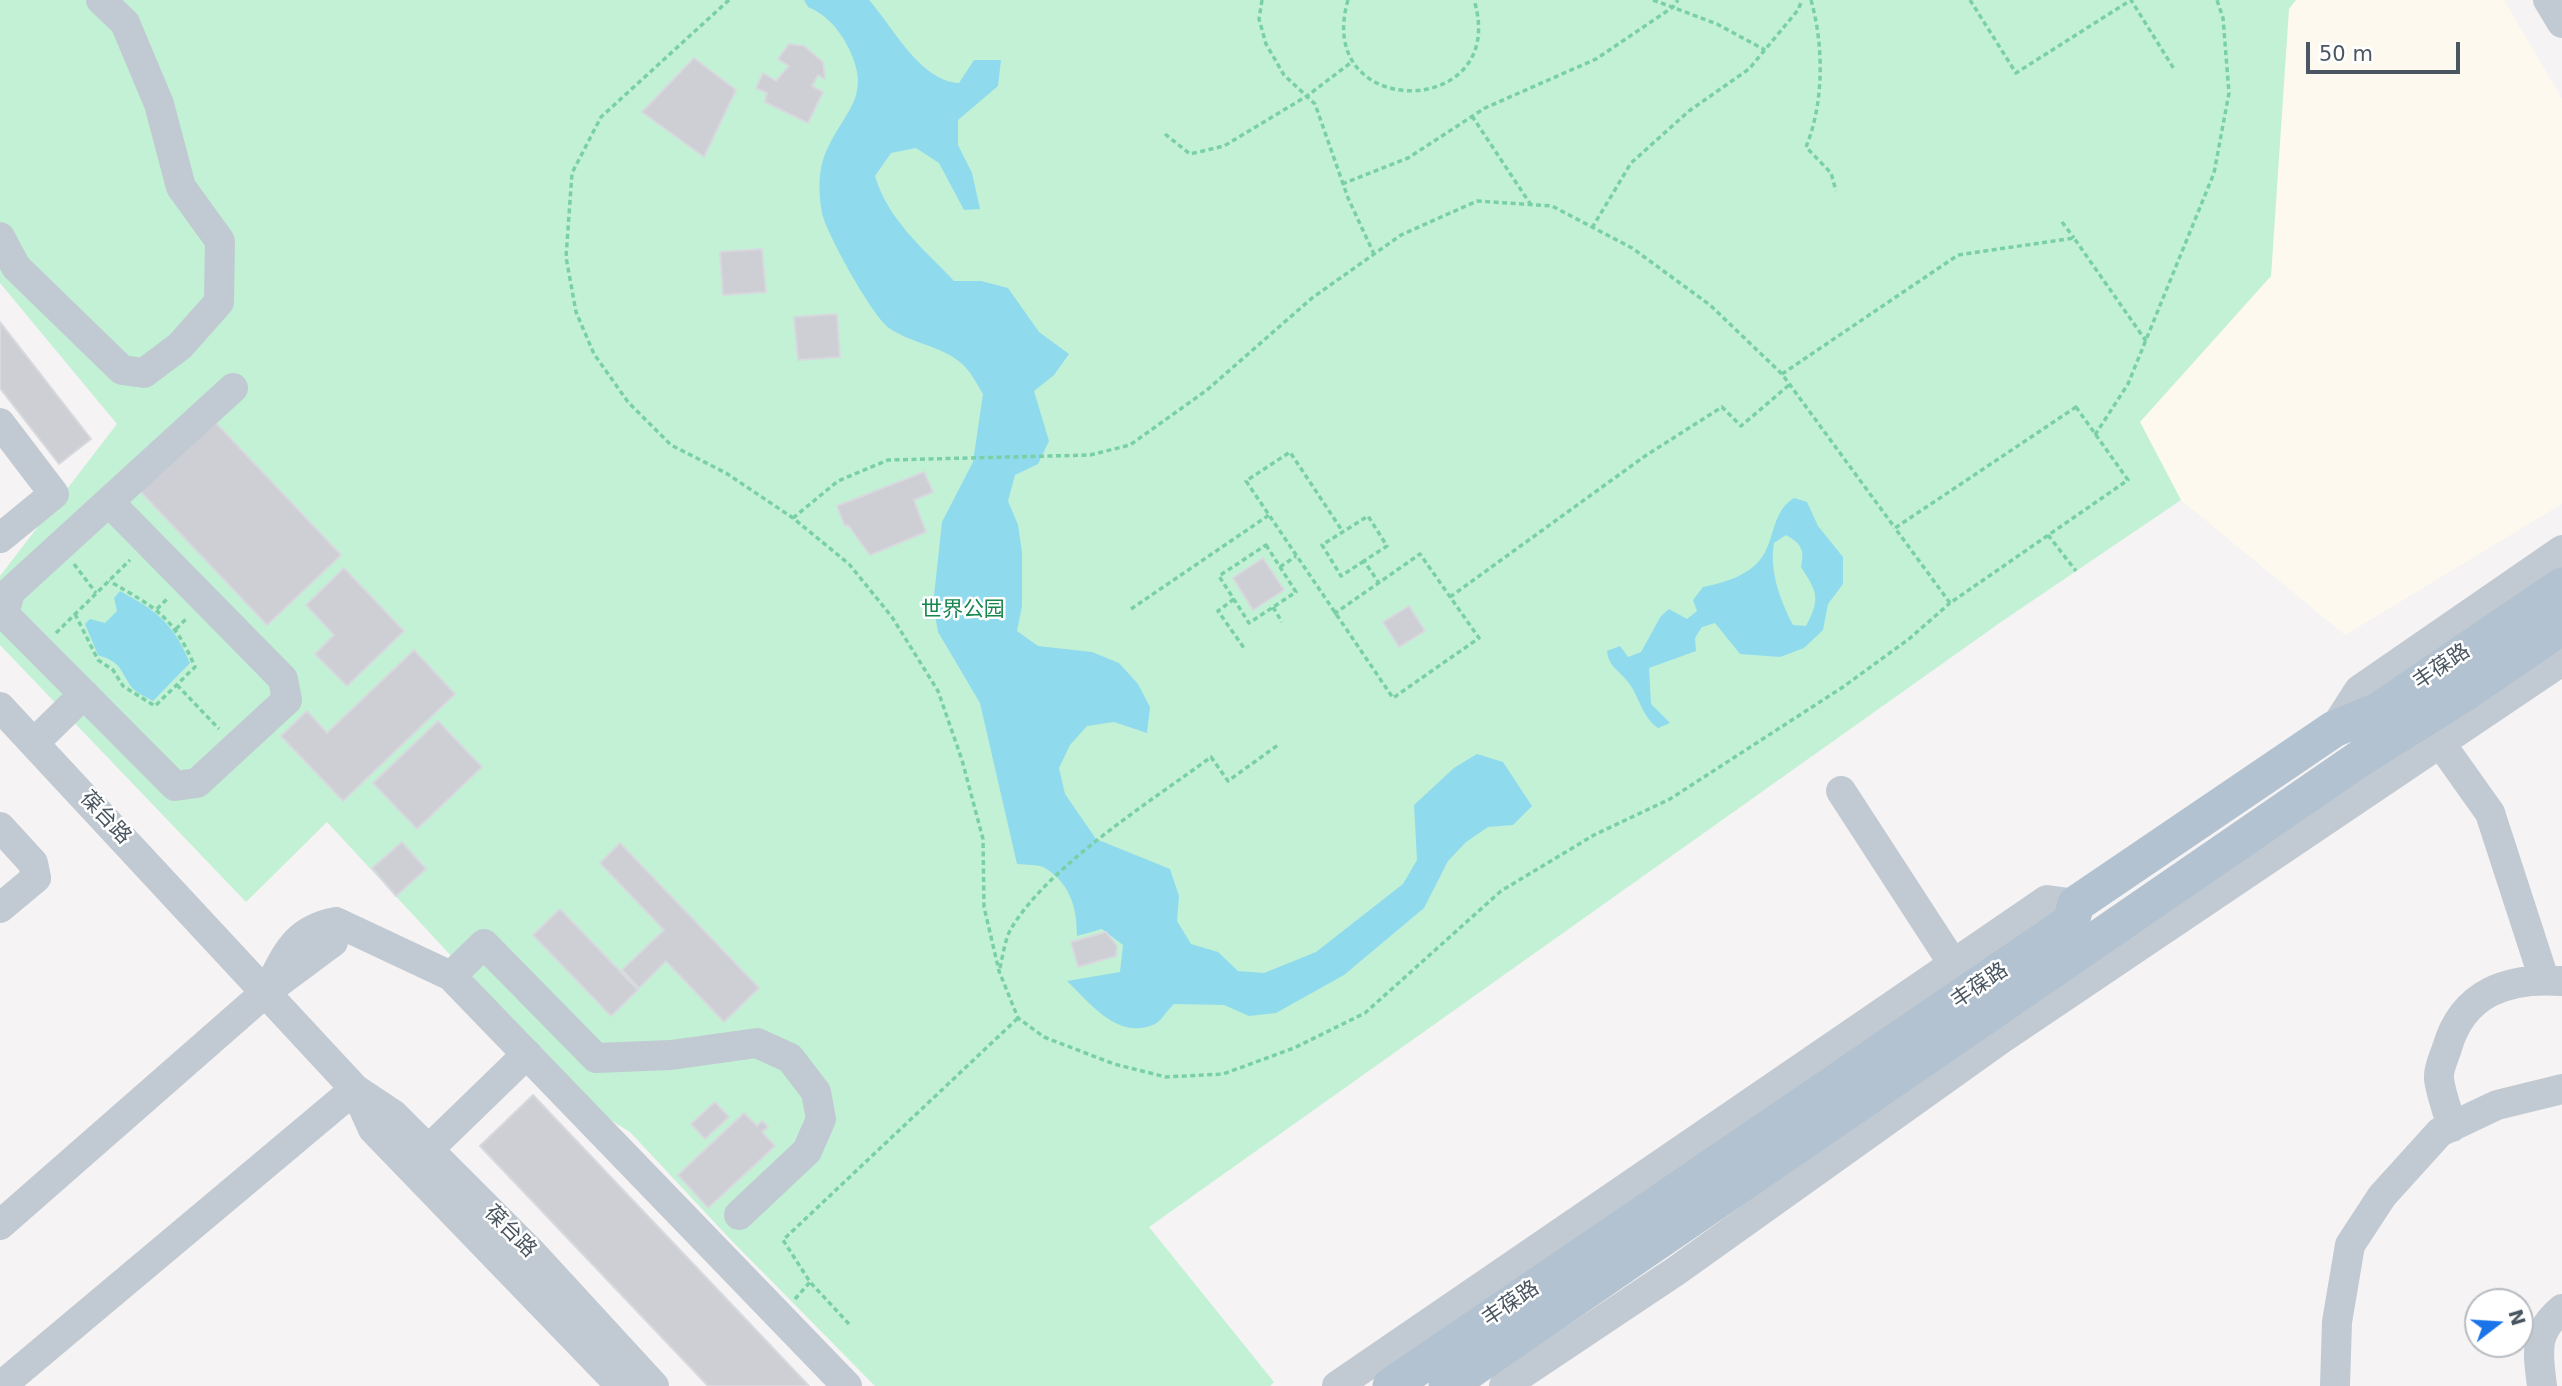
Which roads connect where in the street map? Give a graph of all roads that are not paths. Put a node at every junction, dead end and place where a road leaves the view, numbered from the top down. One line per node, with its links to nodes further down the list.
1 (101, 0): 4 (street)
2 (2549, 0): 3 (street)
3 (2562, 23)
4 (0, 237)
5 (233, 388): 7 (street)
6 (0, 423): 8 (street)
7 (109, 502): 13 (street); 13 (street)
8 (1, 535)
9 (2562, 550): 15 (street)
10 (2562, 586): 15 (main road, 丰葆路)
11 (2562, 626): 24 (main road, 丰葆路)
12 (2562, 661): 17 (street)
13 (84, 694): 16 (street)
14 (0, 707): 16 (street, 葆台路)
15 (2333, 729): 24 (main road, 丰葆路)
16 (34, 743): 23 (street, 葆台路)
17 (2441, 744): 22 (street); 24 (street)
18 (1841, 791): 24 (street)
19 (0, 827): 20 (street)
20 (0, 908)
21 (451, 976): 23 (street); 25 (street); 30 (street)
22 (2553, 980): 28 (street)
23 (267, 991): 26 (street, 葆台路); 31 (street)
24 (1978, 1002): 37 (street); 38 (main road, 丰葆路); 39 (main road, 丰葆路); 40 (street)
25 (527, 1054): 29 (street); 36 (street)
26 (355, 1089): 29 (street, 葆台路); 33 (street); 34 (street, 葆台路)
27 (2562, 1089): 28 (street)
28 (2452, 1127): 41 (street)
29 (428, 1150): 35 (street, 葆台路)
30 (738, 1215)
31 (0, 1225)
32 (2562, 1309): 42 (street)
33 (1, 1386)
34 (621, 1386)
35 (654, 1386)
36 (847, 1386)
37 (1337, 1386)
38 (1391, 1386)
39 (1447, 1386)
40 (1504, 1386)
41 (2335, 1386)
42 (2542, 1386)

